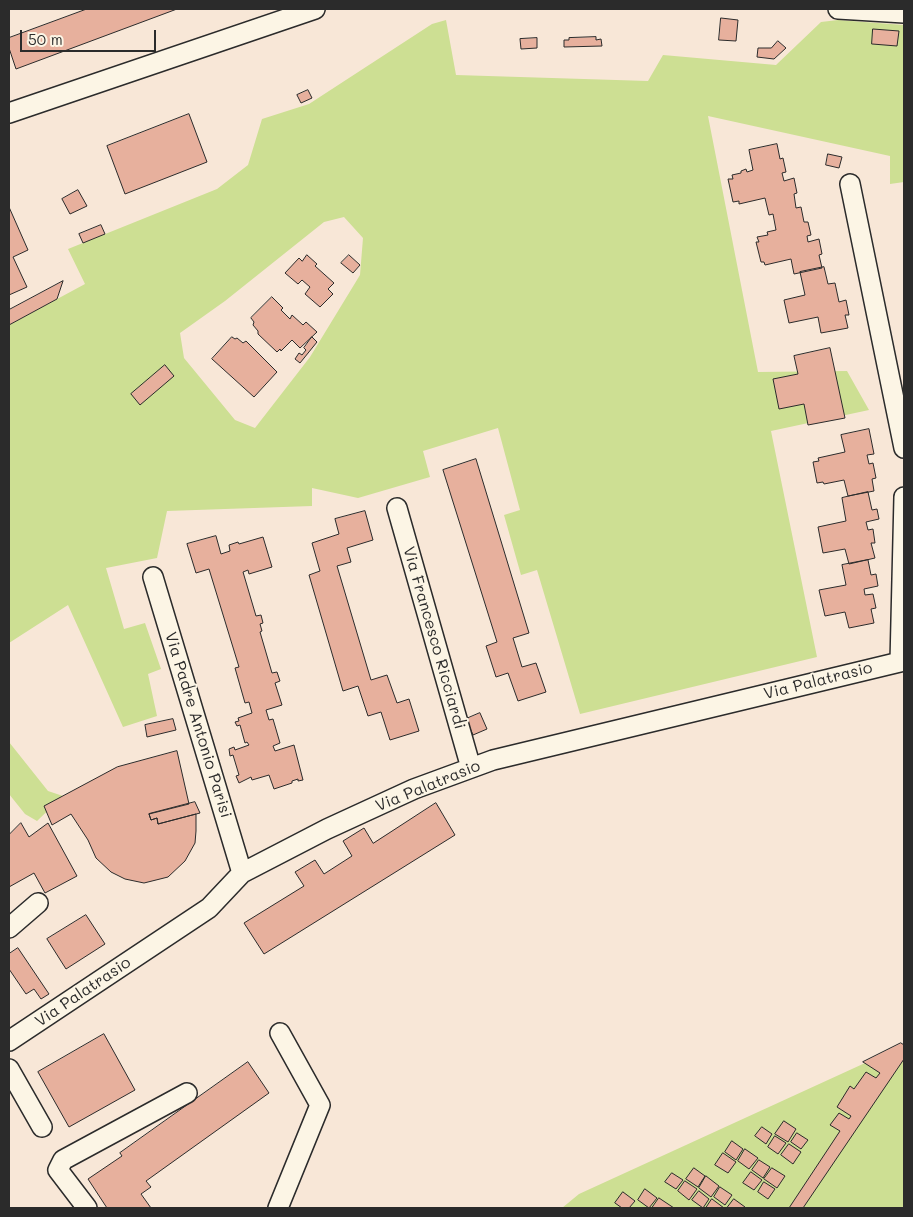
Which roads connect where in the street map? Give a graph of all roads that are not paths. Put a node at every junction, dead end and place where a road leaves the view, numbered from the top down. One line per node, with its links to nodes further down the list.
1 (315, 9): 4 (street)
2 (838, 9): 3 (street)
3 (904, 13)
4 (9, 113)
5 (850, 184): 6 (street)
6 (904, 448)
7 (904, 497): 10 (street)
8 (397, 508): 11 (street, Via Francesco Ricciardi)
9 (153, 577): 12 (street, Via Padre Antonio Parisi)
10 (902, 661): 11 (street, Via Palatrasio)
11 (471, 768): 12 (street, Via Palatrasio)
12 (242, 873): 16 (street, Via Palatrasio)
13 (38, 903): 14 (street)
14 (9, 928)
15 (280, 1033): 21 (street)
16 (9, 1041)
17 (9, 1069): 19 (street)
18 (186, 1093): 20 (street)
19 (42, 1127)
20 (87, 1208)
21 (278, 1208)

